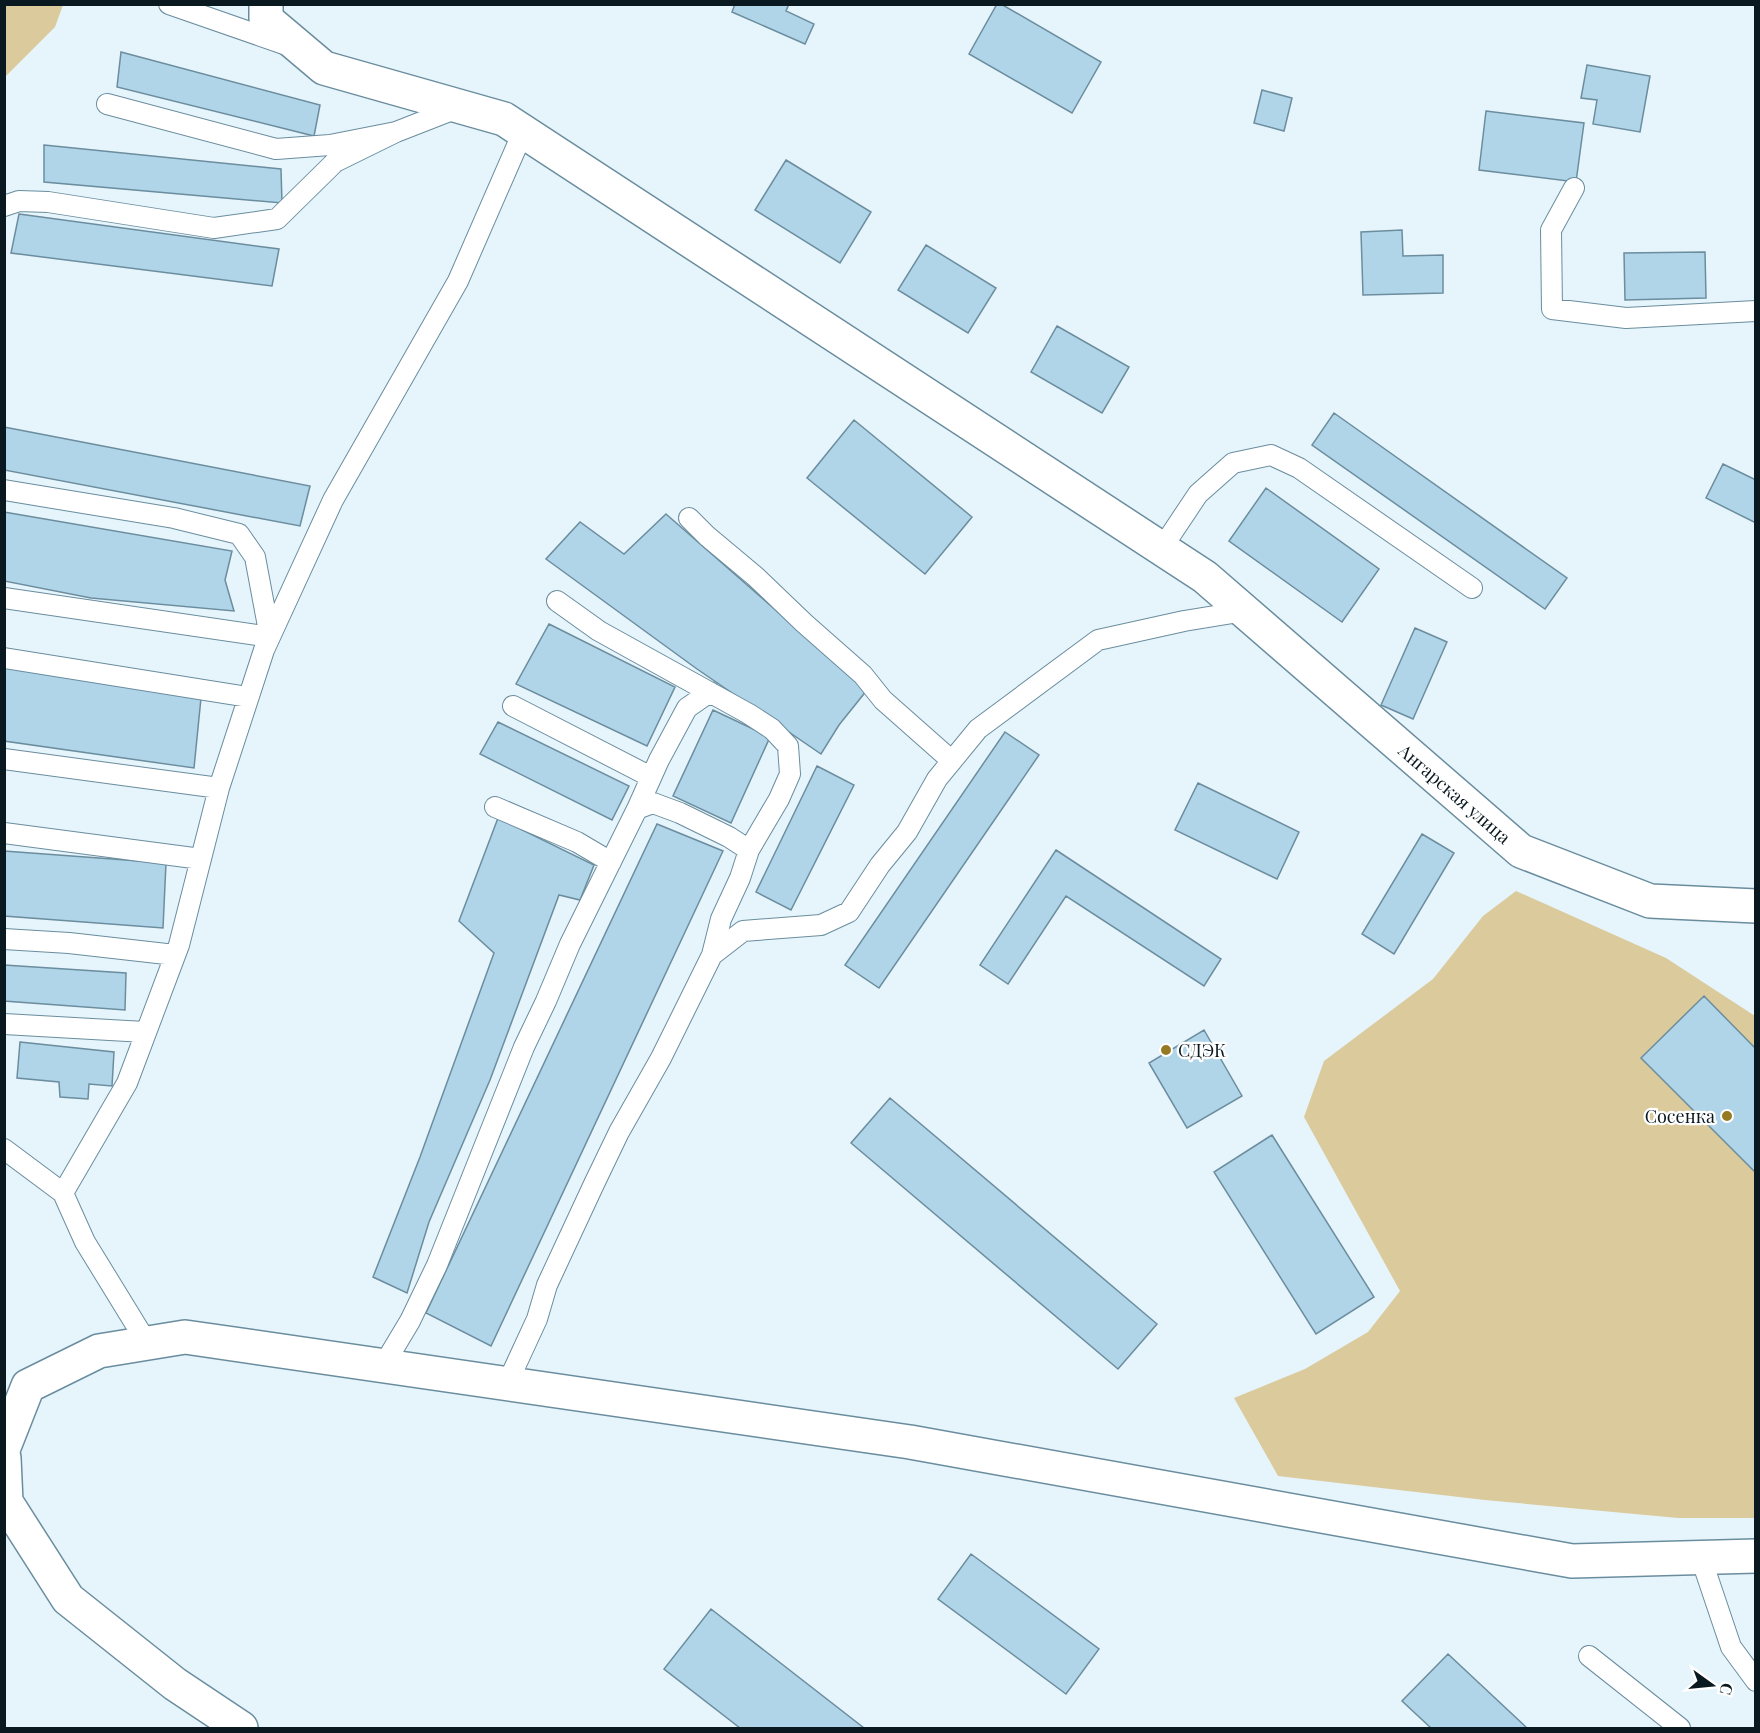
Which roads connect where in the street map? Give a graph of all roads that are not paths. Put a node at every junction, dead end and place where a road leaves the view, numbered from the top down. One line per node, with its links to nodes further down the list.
1 (169, 4): 3 (lane)
2 (266, 4): 3 (street, Ангарская улица)
3 (303, 50): 5 (street, Ангарская улица)
4 (107, 104): 6 (lane)
5 (460, 107): 6 (lane); 7 (street, Ангарская улица)
6 (396, 132): 9 (lane)
7 (523, 132): 13 (street, Ангарская улица); 18 (lane)
8 (1574, 188): 10 (lane)
9 (4, 206)
10 (1755, 311)
11 (4, 490): 18 (lane)
12 (689, 518): 24 (lane)
13 (1162, 548): 14 (lane); 17 (street, Ангарская улица)
14 (1473, 588)
15 (4, 598): 18 (lane)
16 (557, 601): 20 (lane)
17 (1245, 611): 24 (lane); 33 (street, Ангарская улица)
18 (270, 637): 21 (lane)
19 (4, 658): 21 (lane)
20 (710, 693): 25 (lane); 30 (lane)
21 (248, 697): 26 (lane)
22 (513, 706): 25 (lane)
23 (4, 759): 26 (lane)
24 (952, 760): 36 (lane)
25 (651, 777): 28 (lane)
26 (219, 788): 31 (lane)
27 (495, 807): 32 (lane)
28 (637, 809): 30 (lane); 32 (lane)
29 (4, 833): 31 (lane)
30 (749, 850): 36 (lane)
31 (201, 859): 35 (lane)
32 (612, 862): 42 (lane)
33 (1755, 906)
34 (4, 939): 35 (lane)
35 (175, 955): 38 (lane)
36 (712, 955): 43 (lane)
37 (4, 1024): 38 (lane)
38 (145, 1032): 40 (lane)
39 (4, 1149): 40 (lane)
40 (63, 1193): 41 (lane)
41 (147, 1343): 42 (street); 44 (street)
42 (383, 1366): 43 (street)
43 (507, 1384): 47 (street)
44 (4, 1448)
45 (4, 1458): 50 (street)
46 (1755, 1556): 47 (street)
47 (1701, 1558): 49 (lane)
48 (1589, 1656): 51 (lane)
49 (1755, 1681)
50 (242, 1728)
51 (1680, 1728)

